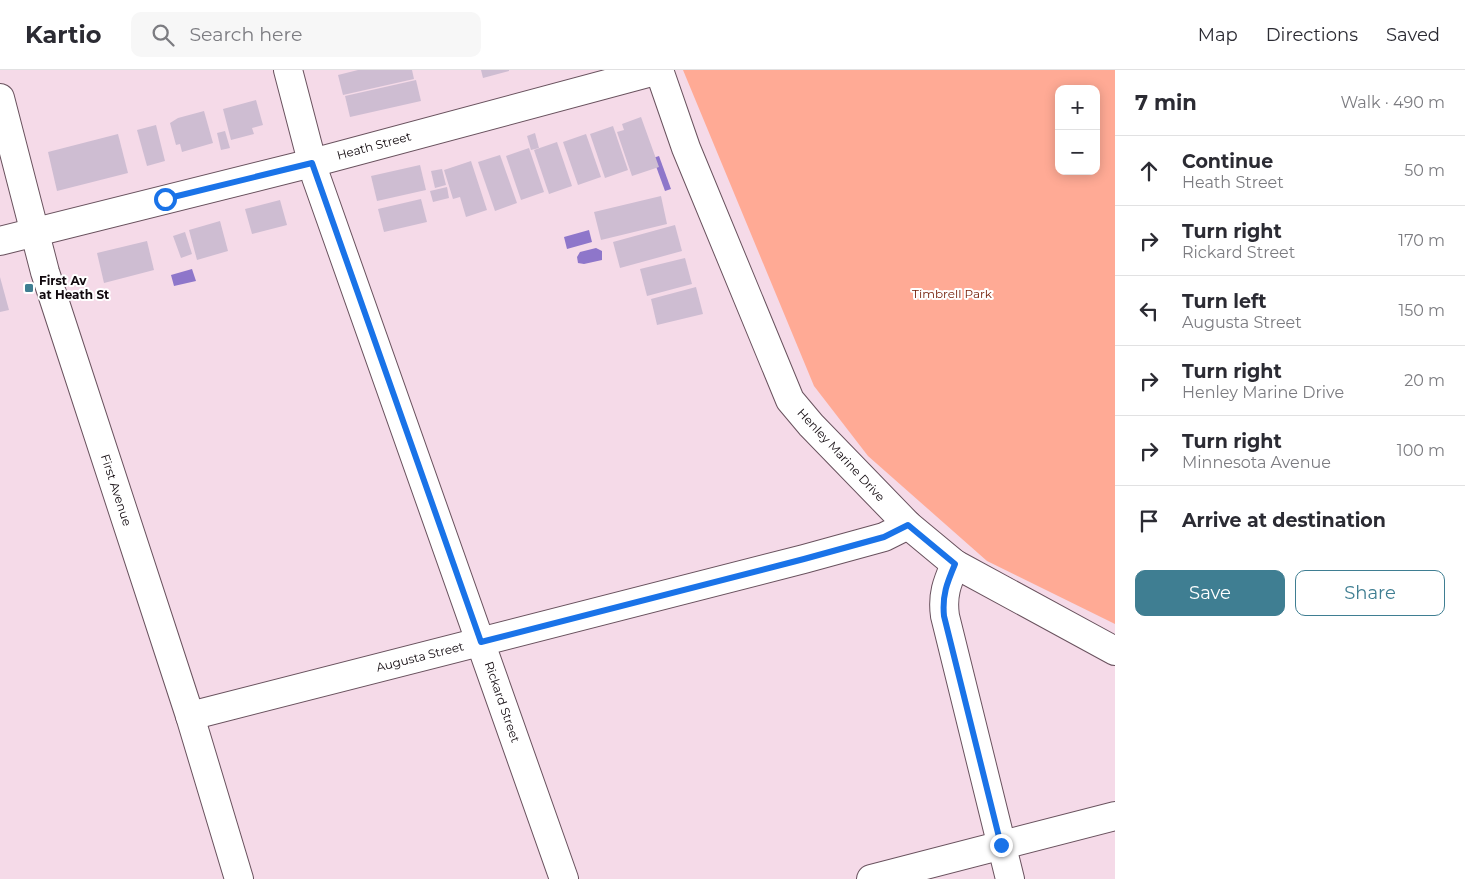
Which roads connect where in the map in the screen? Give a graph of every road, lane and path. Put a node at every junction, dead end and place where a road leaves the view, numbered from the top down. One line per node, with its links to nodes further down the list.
1 (288, 70): 4 (street, Rickard Street)
2 (659, 70): 4 (street, Heath Street); 7 (street, Henley Marine Drive)
3 (0, 98): 5 (street, First Avenue)
4 (312, 163): 5 (street, Heath Street); 9 (street, Rickard Street)
5 (34, 232): 6 (street, Heath Street); 11 (street, First Avenue)
6 (0, 241)
7 (908, 525): 8 (street, Henley Marine Drive); 9 (street, Augusta Street)
8 (955, 564): 10 (street, Henley Marine Drive); 13 (street)
9 (481, 642): 11 (street, Augusta Street); 15 (street, Rickard Street)
10 (1115, 651)
11 (190, 716): 14 (street, First Avenue)
12 (1115, 816): 13 (street)
13 (1001, 845): 16 (street); 17 (street)
14 (239, 879)
15 (564, 879)
16 (871, 879)
17 (1010, 879)

